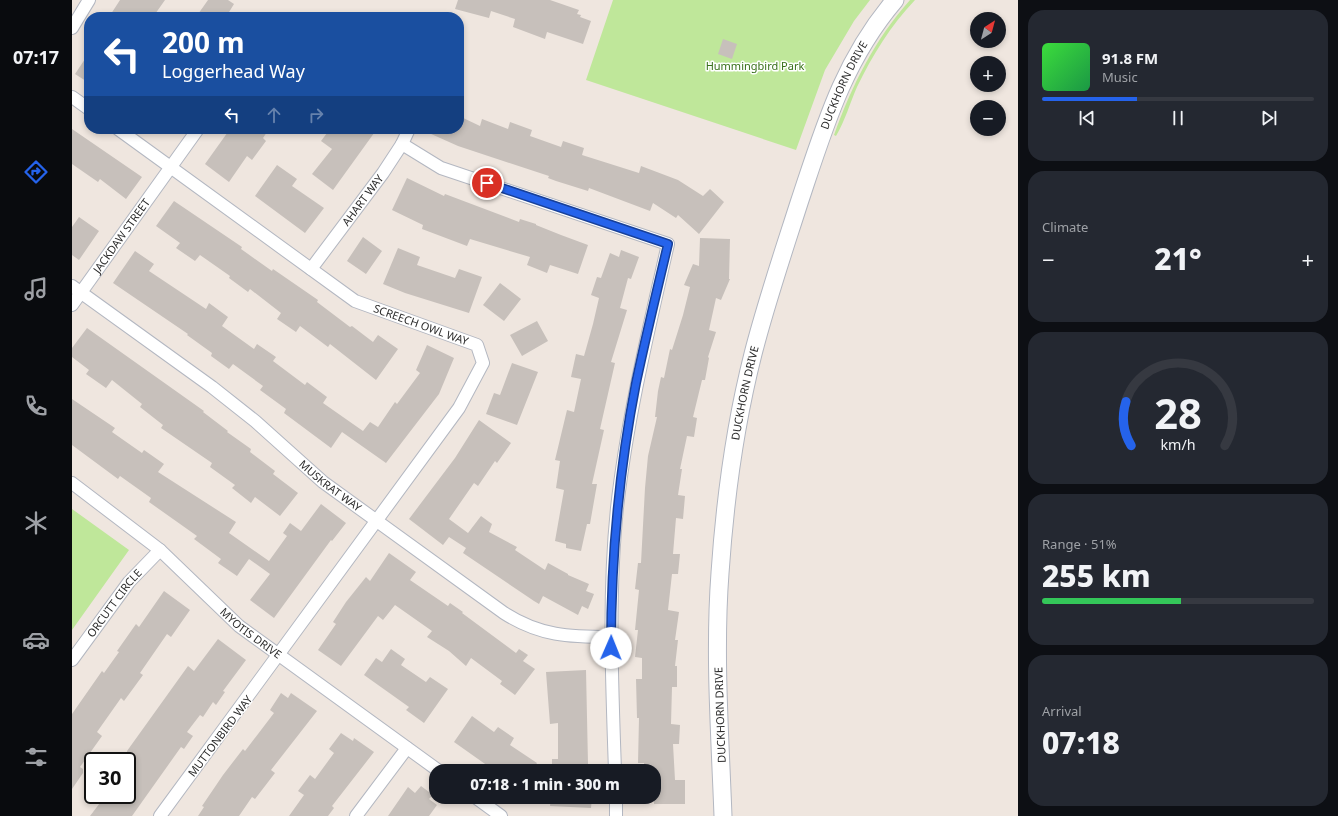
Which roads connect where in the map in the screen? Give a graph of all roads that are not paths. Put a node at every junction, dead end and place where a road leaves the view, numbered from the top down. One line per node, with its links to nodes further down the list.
1 (89, 0): 3 (street)
2 (895, 0): 29 (street, DUCKHORN DRIVE)
3 (72, 28)
4 (72, 97): 5 (street)
5 (84, 105)
6 (125, 134): 10 (street, SCREECH OWL WAY)
7 (194, 134): 10 (street, JACKDAW STREET)
8 (407, 134): 9 (street, AHART WAY)
9 (402, 144): 11 (street, AHART WAY); 17 (street)
10 (170, 166): 11 (street, SCREECH OWL WAY); 12 (street, JACKDAW STREET)
11 (311, 269): 15 (street, SCREECH OWL WAY)
12 (77, 289): 13 (street, JACKDAW STREET); 15 (street, MUSKRAT WAY)
13 (72, 305)
14 (72, 483): 16 (street, MYOTIS DRIVE)
15 (377, 521): 17 (street, MUSKRAT WAY); 18 (street, SCREECH OWL WAY)
16 (160, 550): 18 (street, MYOTIS DRIVE); 19 (street, ORCUTT CIRCLE)
17 (611, 638): 22 (street)
18 (279, 655): 20 (street, MYOTIS DRIVE); 25 (street, MUTTONBIRD WAY)
19 (72, 660)
20 (407, 748): 21 (street, MYOTIS DRIVE); 26 (street)
21 (429, 764)
22 (615, 764)
23 (485, 804): 27 (street)
24 (616, 804): 28 (street)
25 (160, 816)
26 (356, 816)
27 (501, 816)
28 (616, 816)
29 (723, 816)

